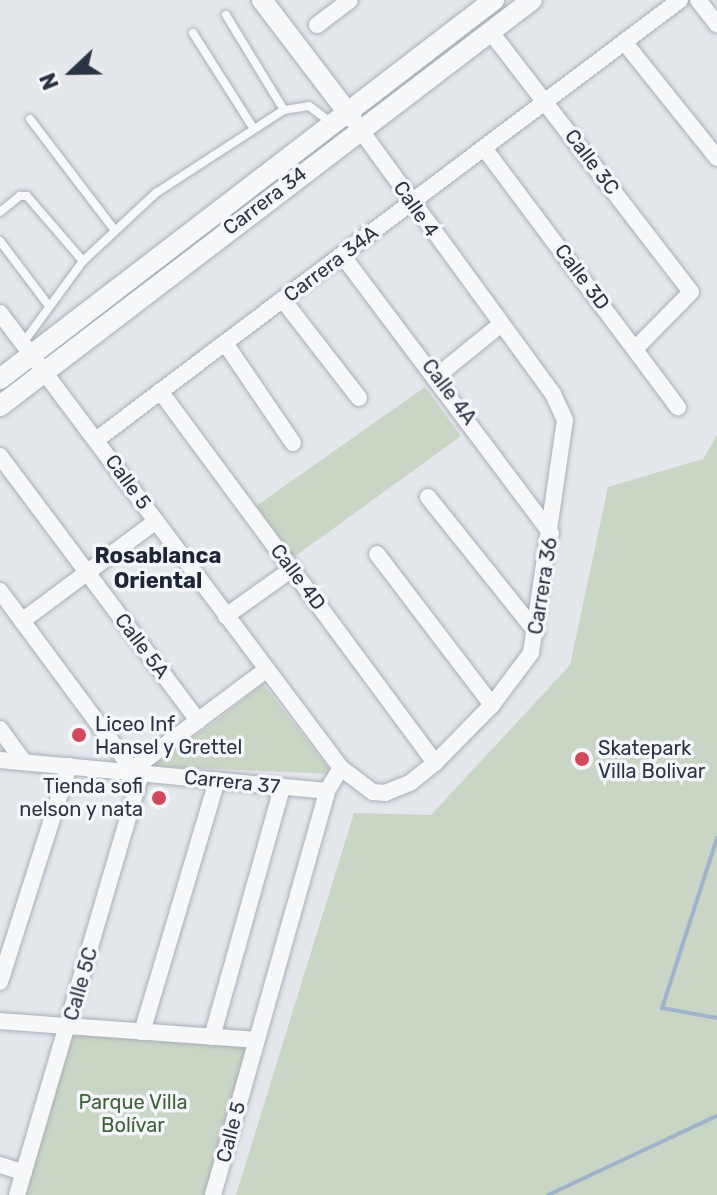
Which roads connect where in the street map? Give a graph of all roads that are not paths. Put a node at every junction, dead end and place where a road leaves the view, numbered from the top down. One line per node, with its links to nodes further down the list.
1 (262, 0): 15 (street, Calle 4)
2 (350, 0): 9 (street)
3 (494, 0): 15 (street, Carrera 34)
4 (532, 0): 10 (street, Carrera 34)
5 (680, 0): 12 (street, Carrera 34A)
6 (698, 0): 8 (street)
7 (226, 15): 14 (lane)
8 (717, 24)
9 (317, 25)
10 (490, 31): 13 (street, Calle 3C); 18 (street, Carrera 34)
11 (193, 33): 17 (lane)
12 (625, 43): 13 (street, Carrera 34A); 20 (street)
13 (546, 101): 19 (street, Carrera 34A); 32 (street, Calle 3C)
14 (284, 110): 15 (lane); 17 (lane)
15 (337, 116): 18 (street, Calle 4); 33 (street, Carrera 34)
16 (30, 119): 23 (lane)
17 (252, 126): 23 (lane)
18 (360, 129): 21 (street, Calle 4); 34 (street, Carrera 34)
19 (484, 148): 21 (street, Carrera 34A); 32 (street, Calle 3D)
20 (717, 158)
21 (412, 204): 25 (street, Carrera 34A); 30 (street, Calle 4)
22 (0, 212): 26 (lane)
23 (113, 228): 26 (lane)
24 (0, 241): 28 (lane)
25 (342, 255): 27 (street, Carrera 34A); 35 (street, Calle 4A)
26 (83, 261): 28 (lane)
27 (283, 300): 31 (street, Carrera 34A); 38 (street)
28 (49, 306): 33 (lane)
29 (0, 313): 33 (street, Calle 5)
30 (500, 325): 35 (street); 41 (street, Calle 4)
31 (225, 343): 37 (street, Carrera 34A); 43 (street)
32 (636, 348): 40 (street, Calle 3D)
33 (28, 349): 34 (street, Calle 5); 36 (street, Carrera 34)
34 (44, 372): 39 (street, Carrera 34); 42 (street, Calle 5)
35 (437, 376): 47 (street, Calle 4A)
36 (0, 379)
37 (160, 391): 42 (street, Carrera 34A); 49 (street, Calle 4D)
38 (359, 398)
39 (0, 406)
40 (678, 407)
41 (565, 420): 47 (street, Carrera 36)
42 (96, 440): 46 (street, Calle 5)
43 (293, 443)
44 (0, 456): 50 (street, Calle 5A)
45 (428, 497): 54 (street)
46 (156, 521): 50 (street); 52 (street, Calle 5)
47 (551, 533): 54 (street, Carrera 36)
48 (377, 554): 56 (street)
49 (292, 569): 52 (street); 61 (street, Calle 4D)
50 (86, 572): 53 (street); 57 (street, Calle 5A)
51 (0, 591): 53 (street)
52 (226, 616): 55 (street, Calle 5)
53 (22, 621): 64 (street)
54 (536, 632): 56 (street, Carrera 36)
55 (266, 670): 57 (street); 63 (street, Calle 5)
56 (492, 705): 61 (street, Carrera 36)
57 (198, 721): 64 (street)
58 (0, 729): 60 (street)
59 (0, 760): 60 (street, Carrera 37)
60 (24, 762): 62 (street, Carrera 37)
61 (435, 763): 63 (street)
62 (69, 766): 64 (street, Carrera 37); 68 (street)
63 (341, 768): 67 (street)
64 (133, 771): 65 (street, Carrera 37); 70 (street, Calle 5C)
65 (217, 780): 66 (street, Carrera 37); 71 (street)
66 (282, 788): 67 (street, Carrera 37); 72 (street)
67 (327, 791): 73 (street, Calle 5)
68 (0, 982)
69 (0, 1021): 70 (street)
70 (69, 1026): 71 (street); 75 (street, Calle 5C)
71 (142, 1032): 72 (street)
72 (212, 1037): 73 (street)
73 (256, 1040): 77 (street, Calle 5)
74 (0, 1165): 75 (street)
75 (24, 1173): 76 (street, Calle 5C)
76 (17, 1195)
77 (213, 1195)

